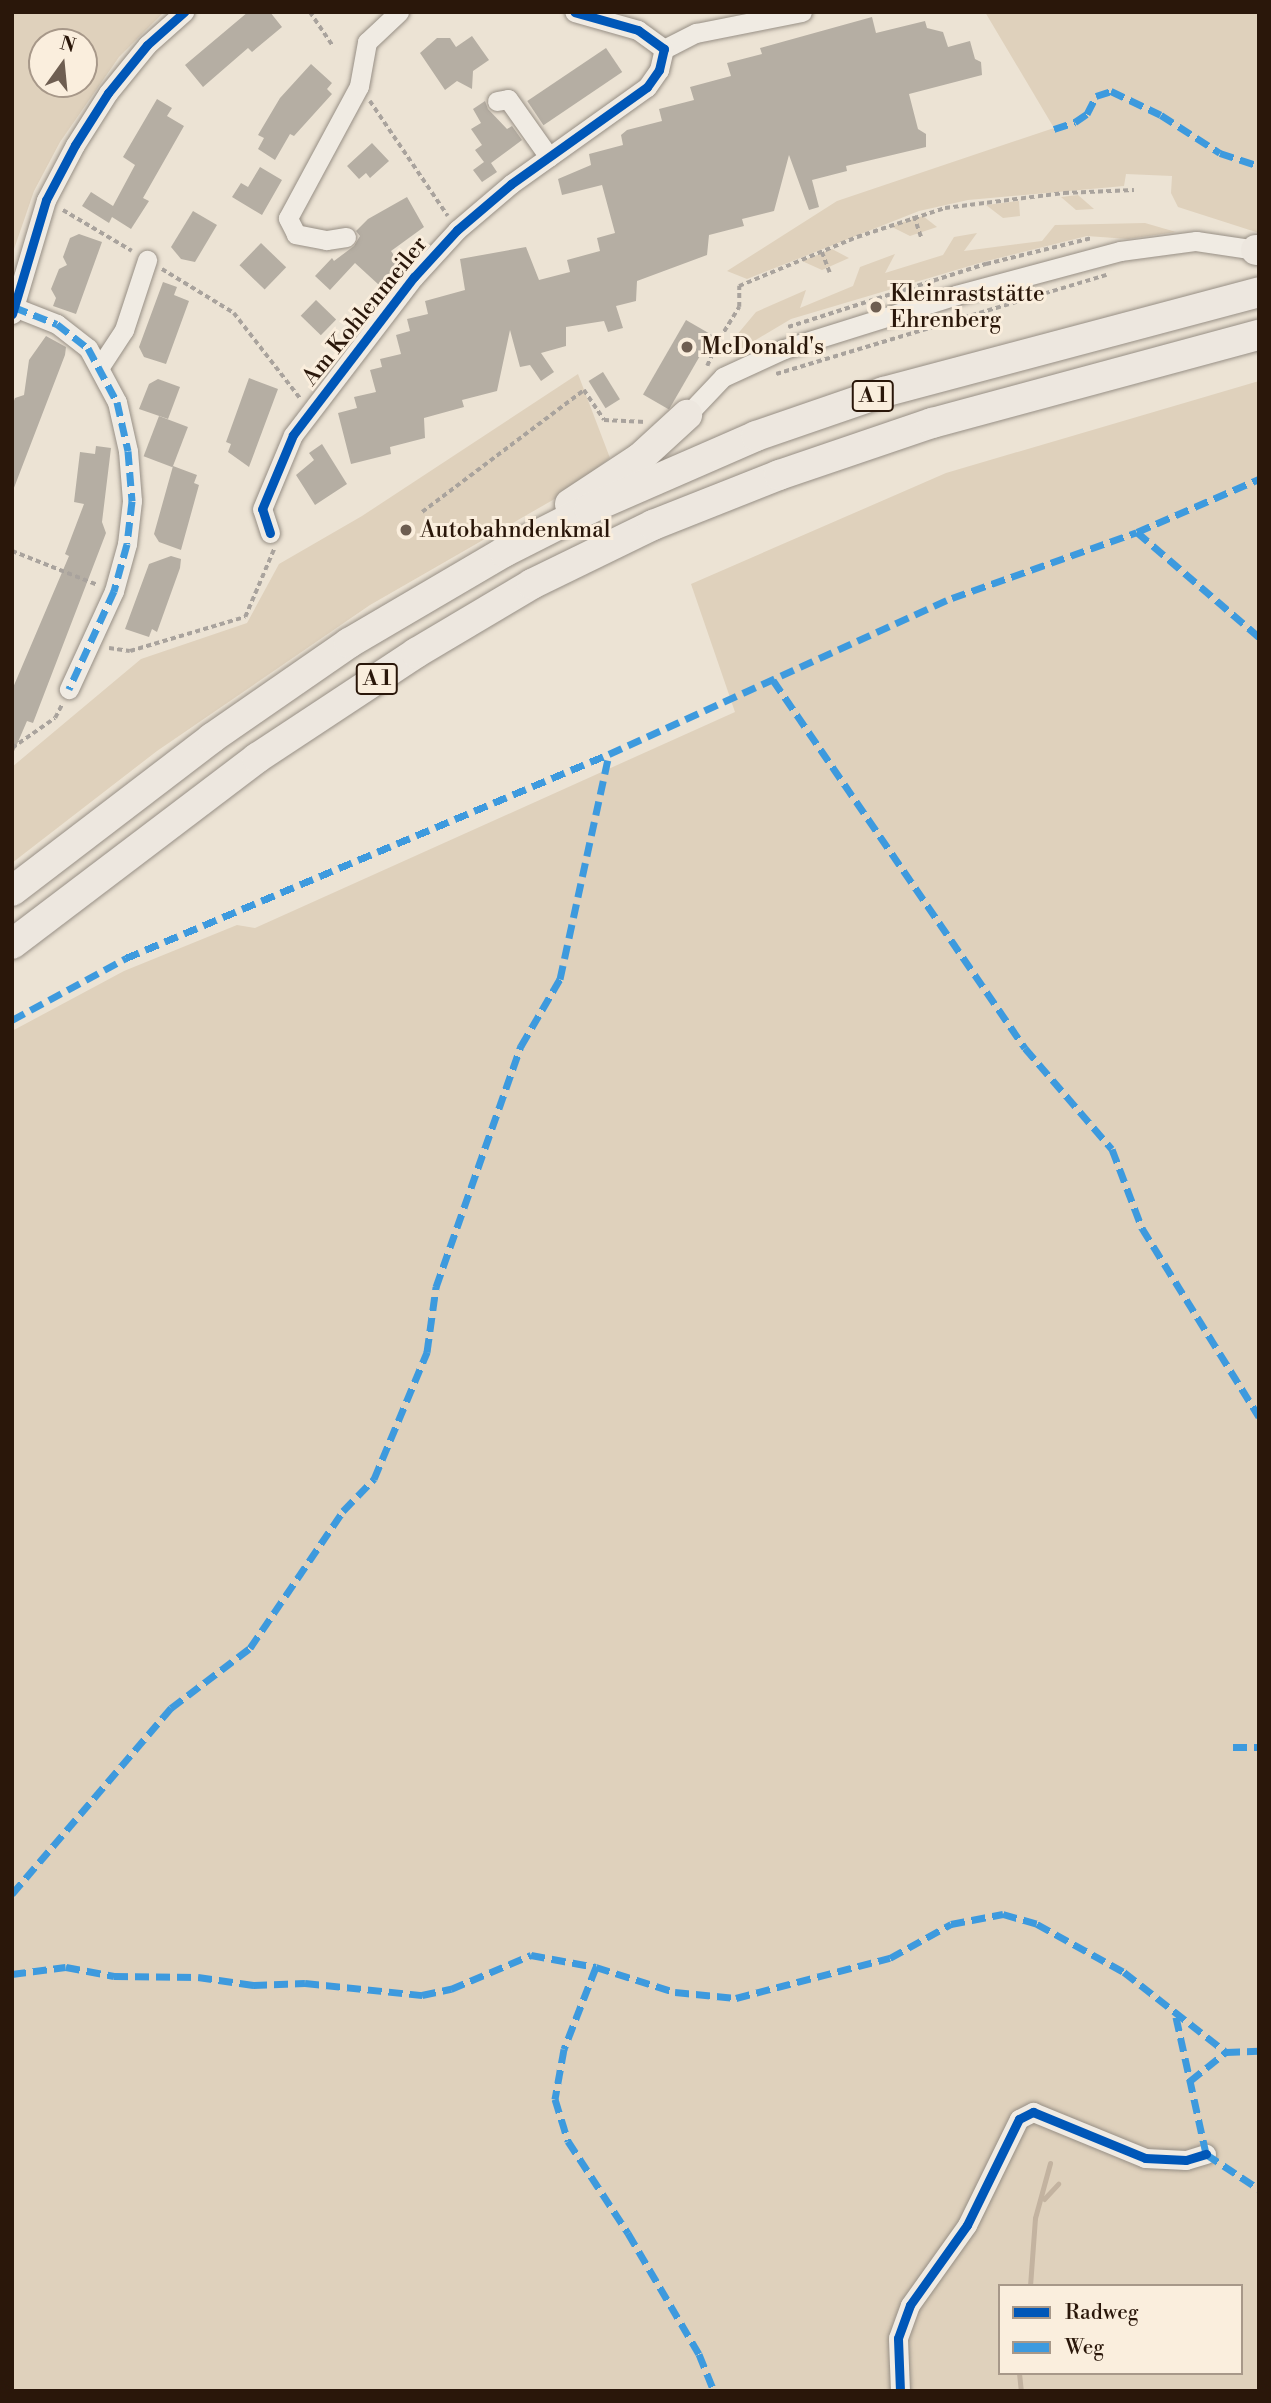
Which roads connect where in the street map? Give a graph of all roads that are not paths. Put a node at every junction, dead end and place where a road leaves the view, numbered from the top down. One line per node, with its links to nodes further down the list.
1 (184, 12): 12 (street)
2 (399, 12): 8 (street)
3 (574, 12): 5 (street)
4 (802, 12): 5 (street)
5 (664, 49): 7 (street, Am Kohlenmeiler)
6 (497, 101): 7 (street)
7 (549, 157): 18 (street, Am Kohlenmeiler)
8 (346, 237)
9 (1257, 250): 17 (street)
10 (147, 260): 16 (street)
11 (1259, 292): 19 (highway, A 1)
12 (13, 310): 16 (street)
13 (1259, 335): 15 (highway, A 1)
14 (1259, 348): 15 (highway)
15 (1199, 349): 22 (highway, A 1)
16 (101, 365): 20 (street)
17 (673, 419): 19 (highway)
18 (270, 533)
19 (504, 552): 21 (highway, A 1)
20 (69, 689)
21 (12, 891)
22 (12, 944)
23 (1206, 2154): 24 (street)
24 (900, 2391)

